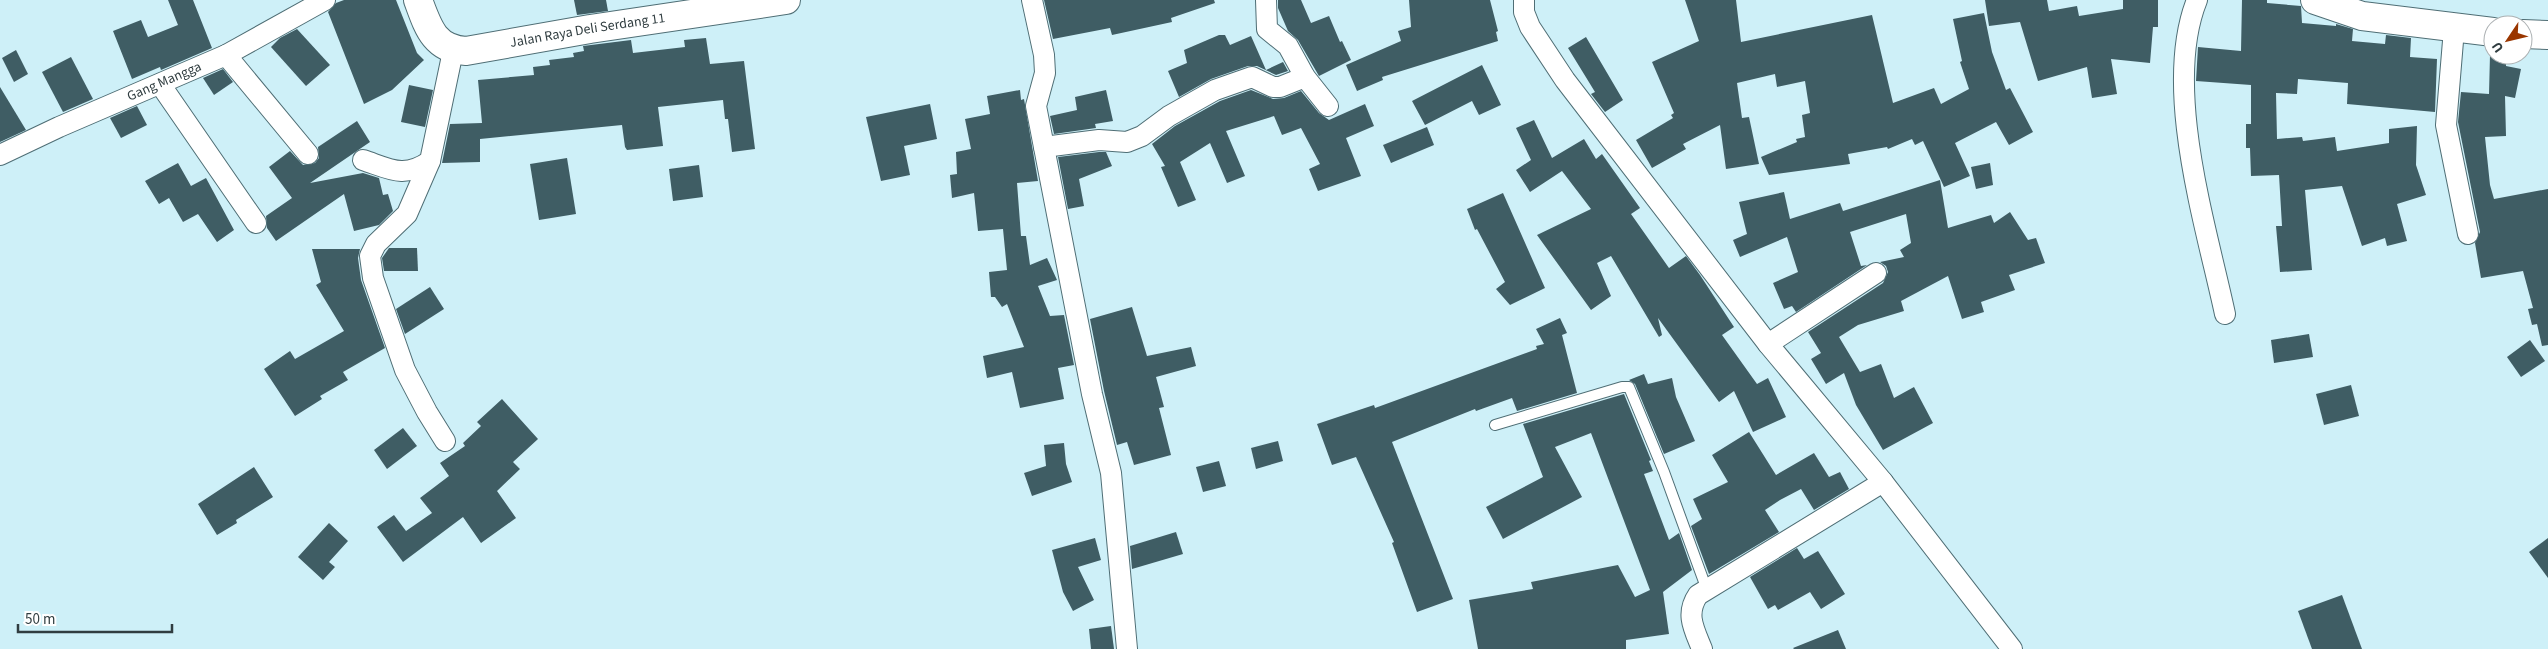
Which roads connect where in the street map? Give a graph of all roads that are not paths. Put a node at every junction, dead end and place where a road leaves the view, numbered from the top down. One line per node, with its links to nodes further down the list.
1 (325, 0): 14 (street, Gang Mangga)
2 (418, 0): 13 (street)
3 (786, 0): 13 (street, Jalan Raya Deli Serdang 11)
4 (1032, 0): 18 (street)
5 (1266, 0): 15 (street)
6 (1524, 0): 27 (street)
7 (2197, 0): 26 (street)
8 (2315, 0): 9 (street)
9 (2454, 29): 10 (street); 24 (street)
10 (2483, 31)
11 (2533, 34): 12 (street)
12 (2548, 35)
13 (453, 51): 22 (street)
14 (226, 55): 16 (street, Gang Mangga); 19 (street)
15 (1305, 77): 17 (street); 18 (street)
16 (160, 84): 20 (street, Gang Mangga); 23 (street)
17 (1328, 106)
18 (1044, 147): 32 (street)
19 (308, 154)
20 (0, 155)
21 (363, 160): 22 (street)
22 (430, 161): 29 (street)
23 (256, 223)
24 (2468, 234)
25 (1876, 273): 27 (street)
26 (2225, 314)
27 (1768, 344): 30 (street)
28 (1495, 425): 31 (lane)
29 (445, 440)
30 (1883, 482): 31 (street); 34 (street)
31 (1707, 590): 33 (street)
32 (1127, 649)
33 (1702, 649)
34 (2012, 649)

